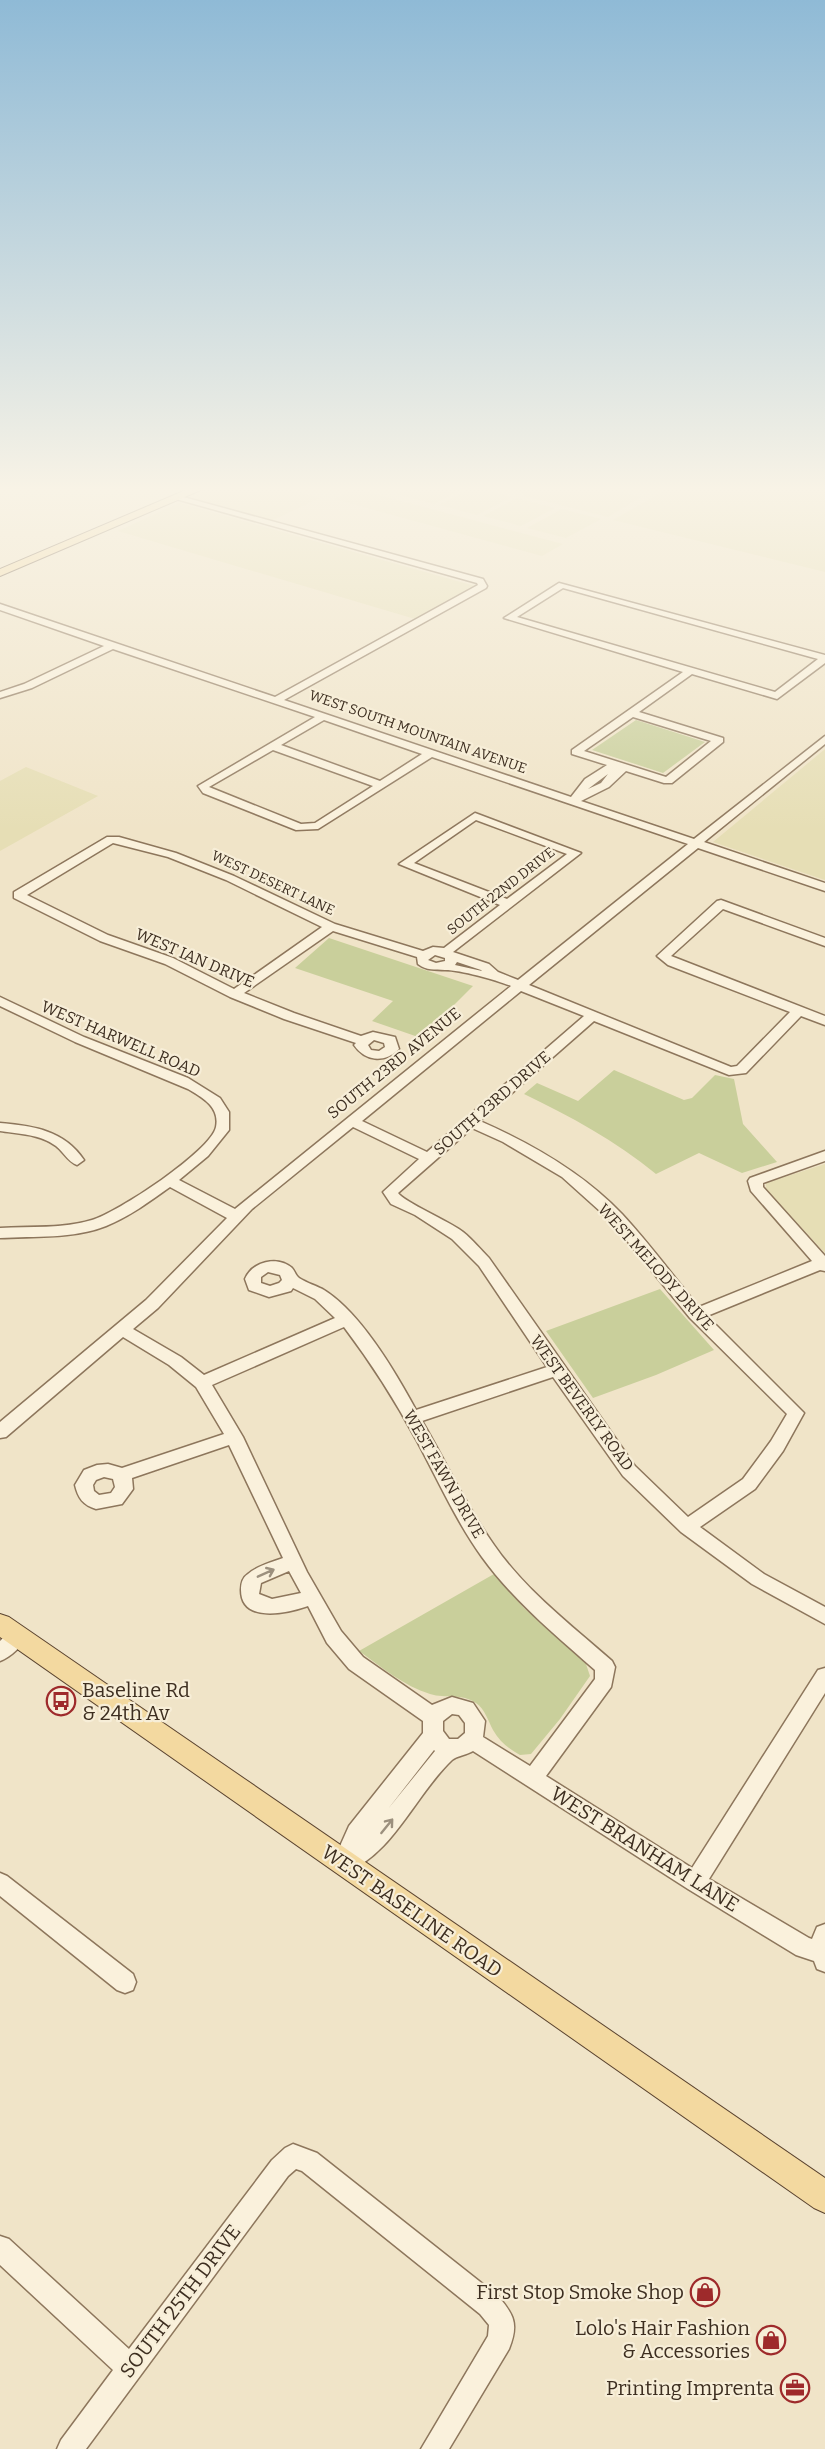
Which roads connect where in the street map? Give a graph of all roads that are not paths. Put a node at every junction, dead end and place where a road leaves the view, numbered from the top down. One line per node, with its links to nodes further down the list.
1 (455, 601): 9 (street)
2 (536, 601): 7 (street)
3 (621, 601): 6 (street)
4 (0, 607): 5 (street, WEST SOUTH MOUNTAIN AVENUE)
5 (113, 645): 8 (street); 9 (street, WEST SOUTH MOUNTAIN AVENUE)
6 (825, 658): 7 (street)
7 (691, 671): 10 (street)
8 (0, 695)
9 (277, 700): 11 (street, WEST SOUTH MOUNTAIN AVENUE)
10 (631, 713): 15 (street); 15 (street)
11 (324, 716): 13 (street); 14 (street, WEST SOUTH MOUNTAIN AVENUE)
12 (825, 738): 18 (street, SOUTH 23RD AVENUE)
13 (273, 746): 16 (street); 16 (street)
14 (431, 753): 16 (street); 17 (street, WEST SOUTH MOUNTAIN AVENUE)
15 (619, 766): 17 (street)
16 (381, 785)
17 (572, 801): 18 (street, WEST SOUTH MOUNTAIN AVENUE)
18 (694, 843): 19 (street, WEST SOUTH MOUNTAIN AVENUE); 25 (street, SOUTH 23RD AVENUE)
19 (825, 887)
20 (18, 896): 22 (street, WEST DESERT LANE); 26 (street, WEST IAN DRIVE)
21 (508, 904): 21 (street, SOUTH 22ND DRIVE); 24 (street, SOUTH 22ND DRIVE)
22 (331, 927): 24 (street, WEST DESERT LANE); 26 (street)
23 (825, 942): 28 (street)
24 (447, 958): 25 (street)
25 (519, 985): 29 (street); 32 (street, SOUTH 23RD AVENUE)
26 (235, 994): 31 (street, WEST IAN DRIVE)
27 (0, 1001): 38 (street, WEST HARWELL ROAD)
28 (799, 1011): 29 (street); 30 (street)
29 (593, 1015): 33 (street, SOUTH 23RD DRIVE)
30 (825, 1021)
31 (363, 1041)
32 (351, 1121): 36 (street); 40 (street, SOUTH 23RD AVENUE)
33 (471, 1122): 36 (street, SOUTH 23RD DRIVE); 44 (street, WEST MELODY DRIVE)
34 (0, 1127): 37 (street)
35 (825, 1156): 42 (street)
36 (429, 1158): 39 (street, SOUTH 23RD DRIVE)
37 (77, 1160)
38 (172, 1178): 40 (street); 41 (street)
39 (390, 1192): 47 (street, WEST BEVERLY ROAD)
40 (240, 1212): 46 (street, SOUTH 23RD AVENUE)
41 (0, 1233)
42 (824, 1264): 44 (street)
43 (290, 1280): 45 (street, WEST FAWN DRIVE)
44 (696, 1314): 53 (street, WEST MELODY DRIVE)
45 (347, 1319): 48 (street); 49 (street, WEST FAWN DRIVE)
46 (123, 1330): 48 (street); 50 (street, SOUTH 23RD AVENUE)
47 (557, 1370): 49 (street); 53 (street, WEST BEVERLY ROAD)
48 (202, 1383): 51 (street)
49 (411, 1418): 61 (street, WEST FAWN DRIVE)
50 (0, 1432)
51 (234, 1437): 52 (street); 54 (street)
52 (121, 1475)
53 (687, 1527): 56 (street, WEST BEVERLY ROAD)
54 (294, 1561): 55 (street); 55 (street, one-way to 54)
55 (312, 1597): 59 (street)
56 (825, 1616)
57 (6, 1637): 62 (main road, WEST BASELINE ROAD)
58 (822, 1687): 64 (street)
59 (439, 1733): 60 (street); 60 (street); 62 (street)
60 (472, 1740): 61 (street, WEST BRANHAM LANE)
61 (532, 1779): 64 (street, WEST BRANHAM LANE)
62 (344, 1864): 67 (main road, WEST BASELINE ROAD)
63 (0, 1882): 66 (street)
64 (695, 1882): 65 (street, WEST BRANHAM LANE)
65 (824, 1949)
66 (125, 1982)
67 (825, 2197)
68 (0, 2248): 69 (street)
69 (130, 2368): 70 (street, SOUTH 25TH DRIVE); 71 (street, SOUTH 25TH DRIVE)
70 (70, 2449)
71 (434, 2449)

